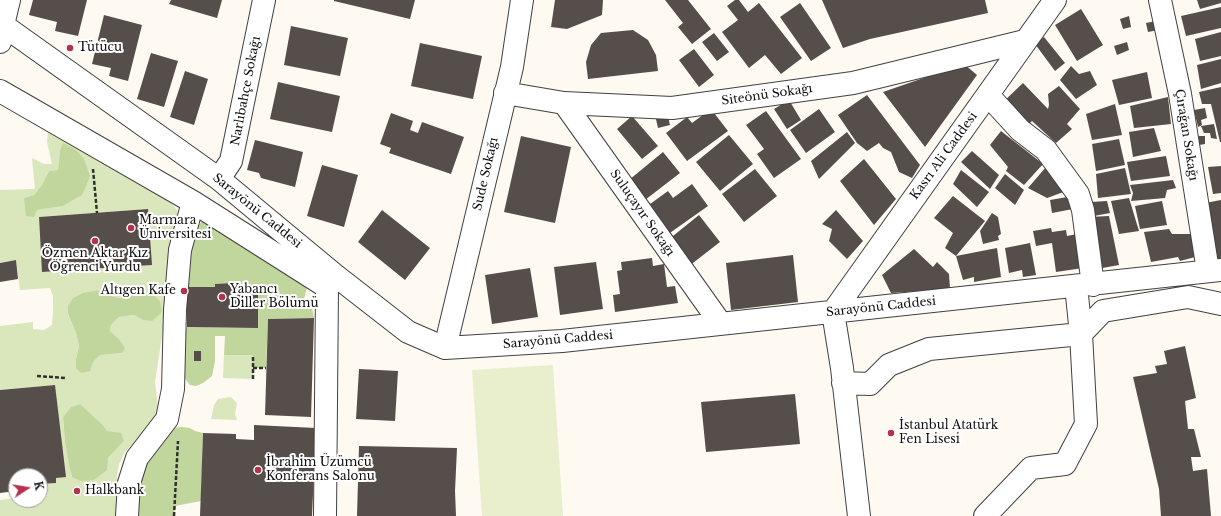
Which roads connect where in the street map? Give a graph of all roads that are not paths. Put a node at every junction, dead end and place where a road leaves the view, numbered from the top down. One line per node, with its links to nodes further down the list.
1 (9, 0): 6 (street)
2 (264, 0): 12 (street, Narlıbahçe Sokağı)
3 (522, 0): 9 (street, Sude Sokağı)
4 (1054, 0): 7 (street, Kasrı Ali Caddesi)
5 (1160, 0): 14 (street, Çırağan Sokağı)
6 (1, 30): 12 (street, Sarayönü Caddesi)
7 (1025, 41): 10 (street, Kasrı Ali Caddesi); 11 (street, Siteönü Sokağı)
8 (0, 91): 13 (street)
9 (505, 93): 11 (street, Siteönü Sokağı); 20 (street, Sude Sokağı)
10 (988, 95): 15 (street); 17 (street, Kasrı Ali Caddesi)
11 (564, 103): 18 (street, Suluçayır Sokağı)
12 (219, 179): 20 (street, Sarayönü Caddesi)
13 (193, 202): 22 (street); 23 (street)
14 (1214, 271): 15 (street, Sarayönü Caddesi)
15 (1084, 286): 17 (street, Sarayönü Caddesi); 19 (street)
16 (1221, 304): 19 (street)
17 (833, 312): 18 (street, Sarayönü Caddesi); 21 (street)
18 (721, 324): 20 (street, Sarayönü Caddesi)
19 (1081, 334): 21 (street); 25 (street)
20 (445, 348)
21 (843, 383): 24 (street)
22 (128, 516)
23 (325, 516)
24 (859, 516)
25 (985, 516)

